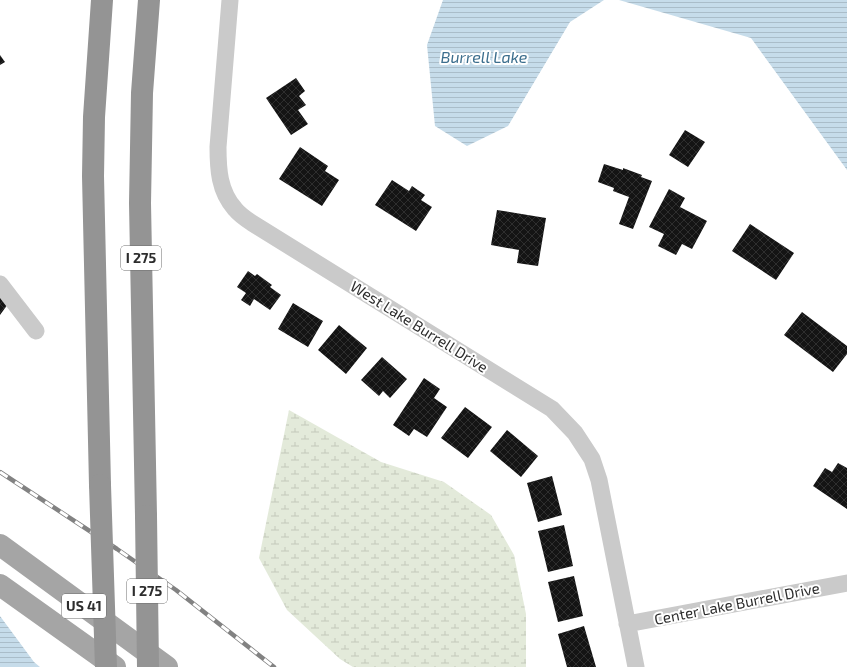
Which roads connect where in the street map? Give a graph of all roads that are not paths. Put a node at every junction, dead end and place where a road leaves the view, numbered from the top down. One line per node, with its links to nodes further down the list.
1 (102, 0): 10 (highway, bridge)
2 (149, 0): 12 (highway, I 275, bridge)
3 (230, 0): 9 (street, West Lake Burrell Drive)
4 (0, 284): 5 (street)
5 (36, 331)
6 (1, 546): 13 (main road, US 41)
7 (847, 583): 9 (street, Center Lake Burrell Drive)
8 (0, 585): 11 (main road, US 41)
9 (627, 624): 14 (street, West Lake Burrell Drive)
10 (106, 667)
11 (115, 667)
12 (148, 667)
13 (167, 667)
14 (636, 667)

